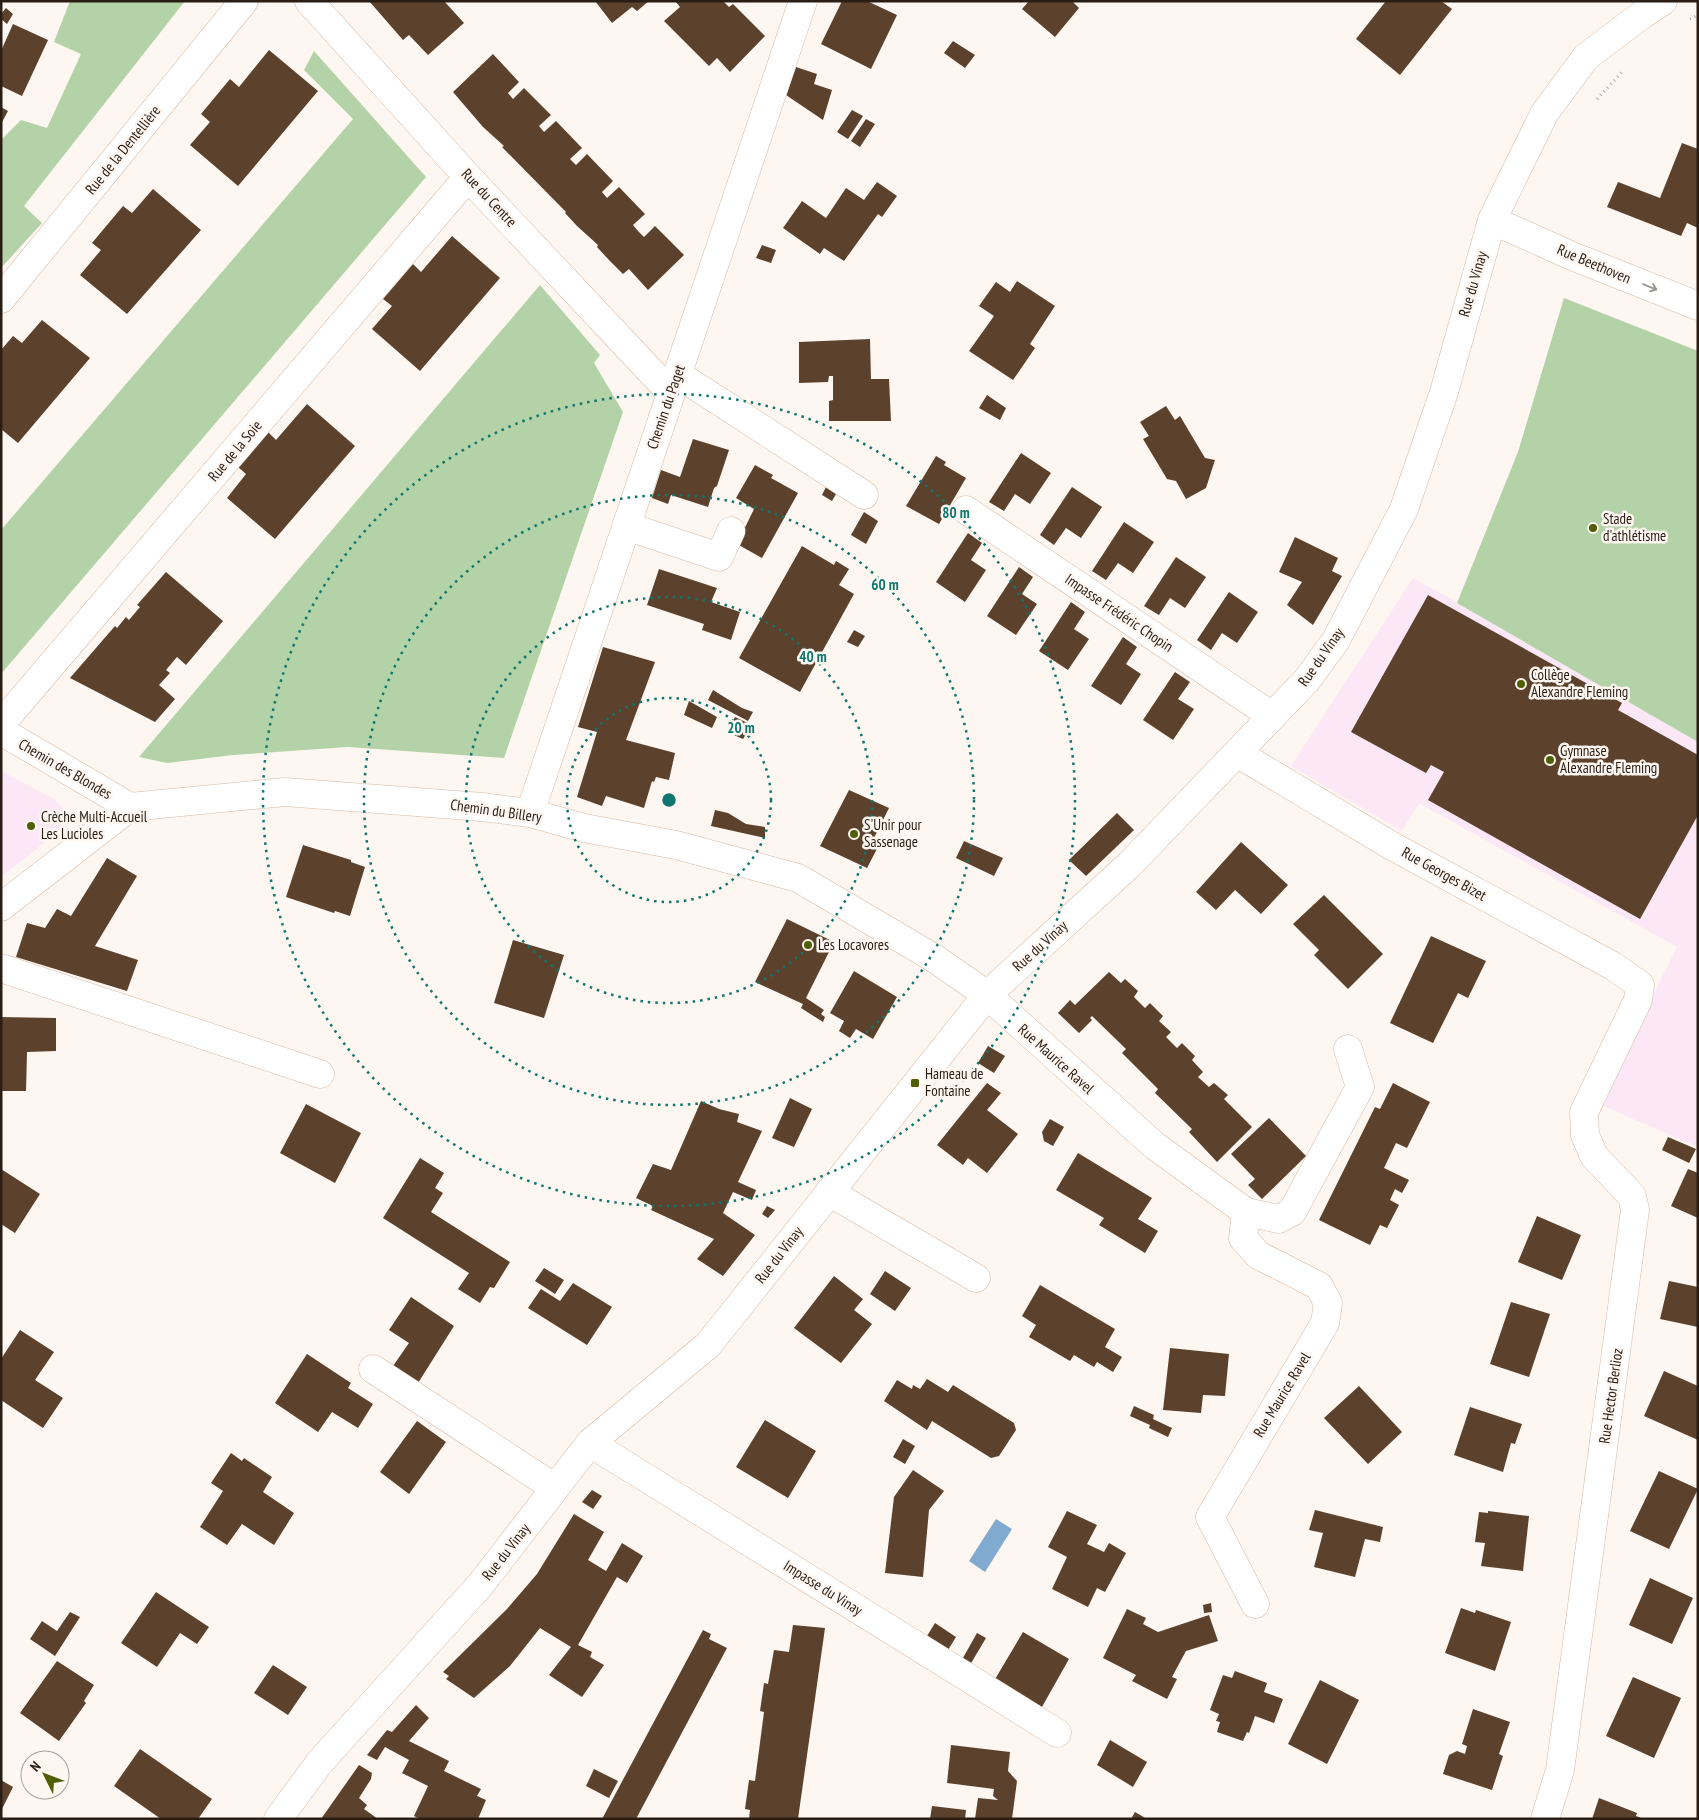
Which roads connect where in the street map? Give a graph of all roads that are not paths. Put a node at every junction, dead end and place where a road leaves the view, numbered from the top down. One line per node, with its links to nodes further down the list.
1 (244, 1): 7 (street, Rue de la Dentellière)
2 (309, 1): 5 (street, Rue du Centre)
3 (803, 1): 9 (street, Chemin du Paget)
4 (1663, 1): 6 (street, Rue du Vinay)
5 (468, 177): 9 (street, Rue du Centre); 15 (street, Rue de la Soie)
6 (1492, 220): 8 (street, Rue Beethoven, one-way to 8); 14 (street, Rue du Vinay)
7 (1, 300)
8 (1698, 306)
9 (674, 383): 10 (street, Rue du Centre); 12 (street, Chemin du Paget)
10 (864, 495)
11 (966, 510): 14 (street, Impasse Frédéric Chopin)
12 (626, 526): 13 (street); 19 (street, Chemin du Paget)
13 (731, 531)
14 (1272, 716): 17 (street, Rue du Vinay)
15 (1, 724)
16 (1, 731): 18 (street, Chemin des Blondes)
17 (1237, 753): 22 (street, Rue du Vinay); 23 (street, Rue Georges Bizet)
18 (130, 807): 19 (street, Chemin du Billery); 20 (street)
19 (530, 813): 22 (street, Chemin du Billery)
20 (1, 907)
21 (1, 968): 25 (street)
22 (987, 995): 26 (street, Rue du Vinay); 27 (street, Rue Maurice Ravel)
23 (1638, 1000): 35 (street, Rue Hector Berlioz)
24 (1348, 1049): 27 (street, Rue Maurice Ravel)
25 (320, 1074)
26 (828, 1192): 28 (street); 30 (street, Rue du Vinay)
27 (1246, 1212): 32 (street, Rue Maurice Ravel)
28 (976, 1278)
29 (373, 1370): 31 (street)
30 (590, 1443): 31 (street, Rue du Vinay); 33 (street, Impasse du Vinay)
31 (555, 1488): 34 (street, Rue du Vinay)
32 (1255, 1604)
33 (1057, 1733)
34 (278, 1819)
35 (1545, 1819)

